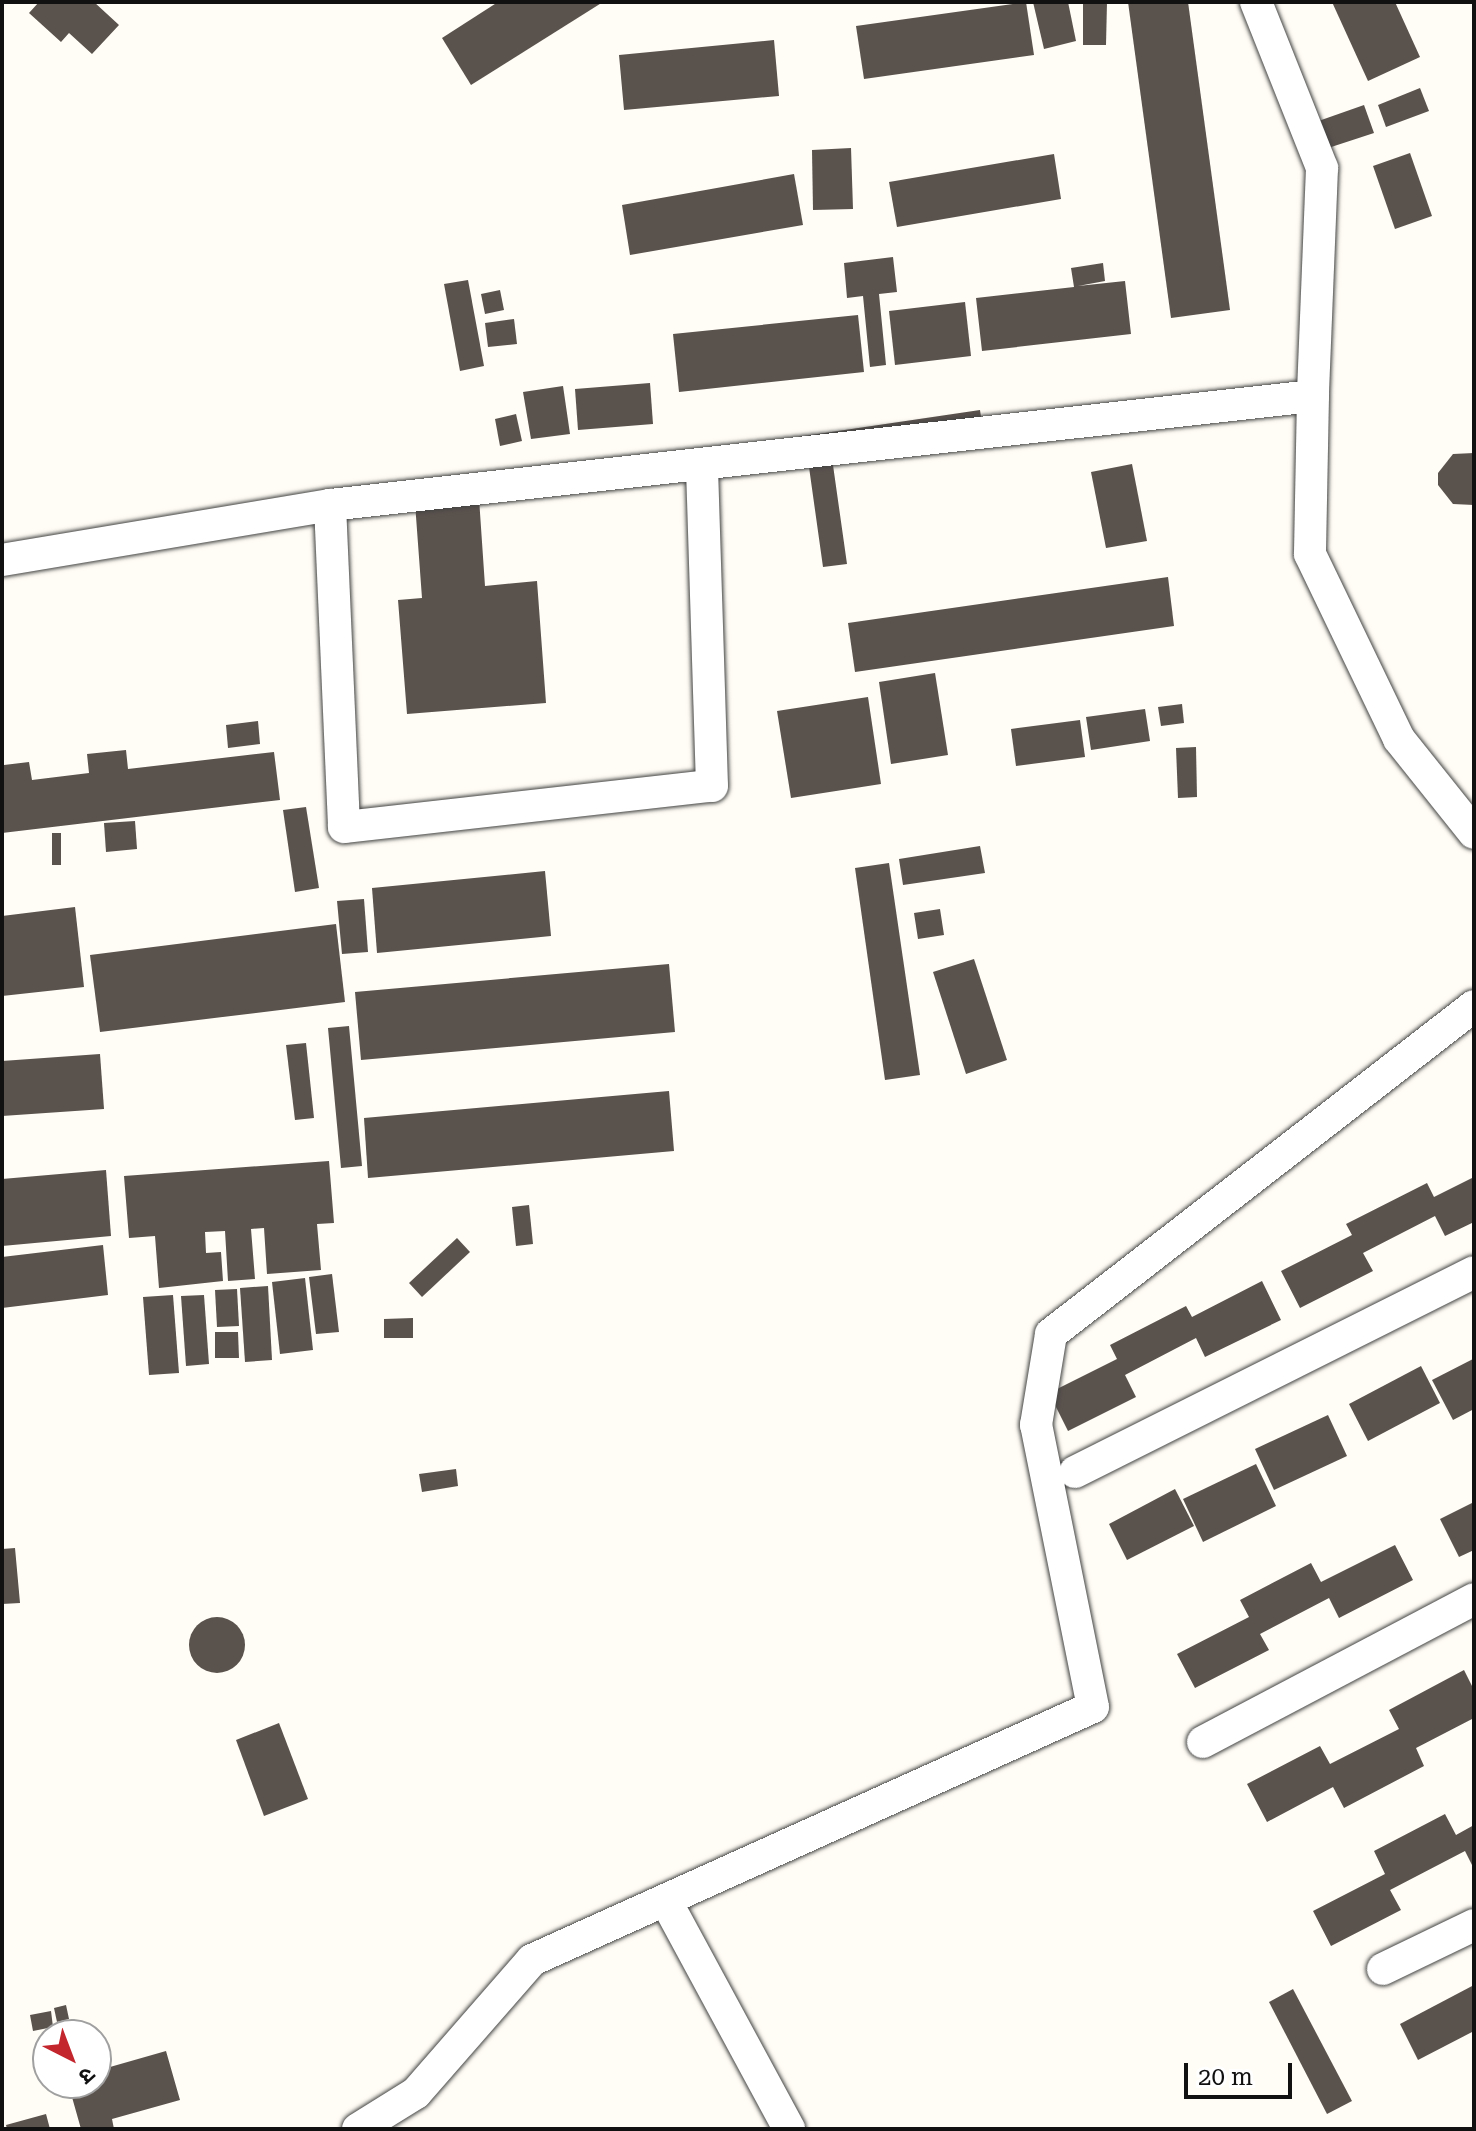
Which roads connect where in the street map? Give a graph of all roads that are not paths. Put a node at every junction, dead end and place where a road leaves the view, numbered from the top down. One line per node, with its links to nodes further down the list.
1 (1256, 2): 2 (street)
2 (1313, 396): 3 (street); 6 (street)
3 (702, 464): 4 (street); 4 (street)
4 (330, 505): 5 (street)
5 (2, 560)
6 (1474, 833)
7 (1474, 1006): 12 (street)
8 (1474, 1272): 9 (street)
9 (1075, 1472)
10 (1474, 1599): 11 (street)
11 (1203, 1742)
12 (667, 1903): 15 (street); 16 (street)
13 (1474, 1925): 14 (street)
14 (1383, 1969)
15 (358, 2129)
16 (789, 2129)

